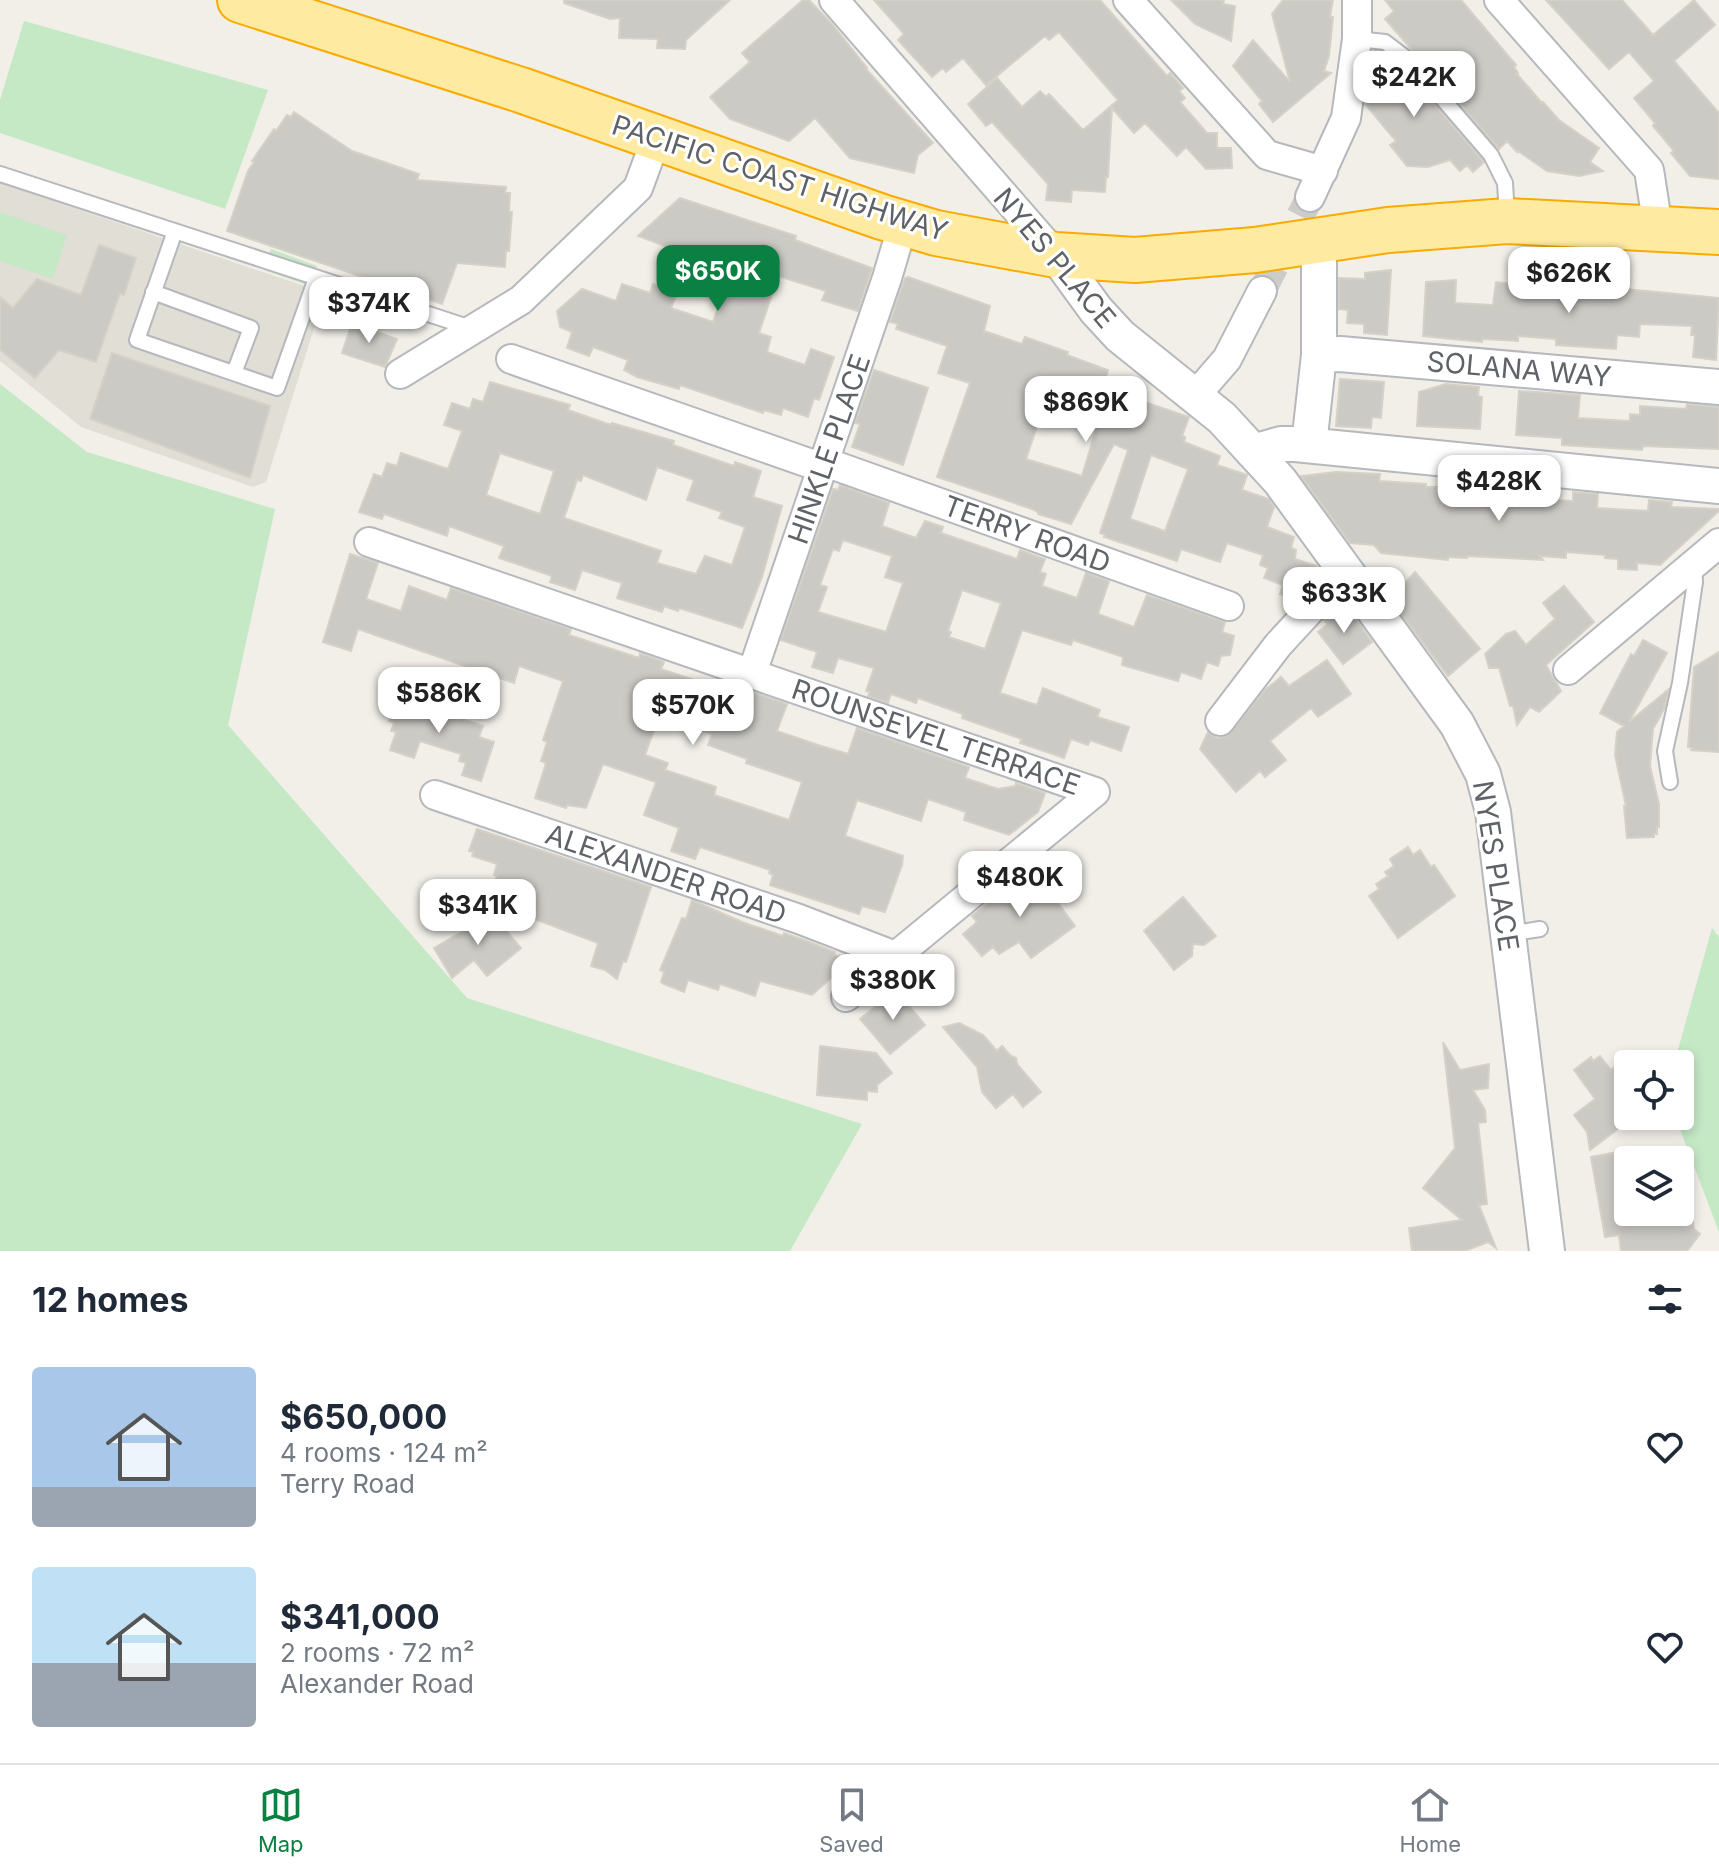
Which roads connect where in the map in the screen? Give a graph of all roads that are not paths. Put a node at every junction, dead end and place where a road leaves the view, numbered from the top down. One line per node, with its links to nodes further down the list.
1 (240, 0): 7 (highway, PACIFIC COAST HIGHWAY)
2 (834, 0): 17 (street, NYES PLACE)
3 (1128, 0): 8 (street)
4 (1357, 0): 6 (street)
5 (1499, 0): 13 (street)
6 (1357, 39): 8 (street); 11 (lane)
7 (656, 139): 12 (highway, PACIFIC COAST HIGHWAY); 21 (street)
8 (1323, 171): 10 (street)
9 (0, 174): 14 (lane)
10 (1310, 197)
11 (1507, 221): 13 (highway, PACIFIC COAST HIGHWAY); 16 (highway, PACIFIC COAST HIGHWAY)
12 (903, 224): 17 (highway, PACIFIC COAST HIGHWAY); 30 (street, HINKLE PLACE)
13 (1658, 228): 15 (highway, PACIFIC COAST HIGHWAY)
14 (175, 231): 18 (lane); 20 (lane)
15 (1719, 232)
16 (1319, 241): 17 (highway, PACIFIC COAST HIGHWAY); 22 (street)
17 (1056, 255): 27 (street, NYES PLACE)
18 (316, 278): 21 (lane); 24 (lane)
19 (1262, 291): 27 (street)
20 (153, 292): 24 (lane); 24 (lane)
21 (471, 328): 25 (street)
22 (1319, 355): 26 (street, SOLANA WAY); 28 (street)
23 (511, 359): 30 (street, TERRY ROAD)
24 (234, 373)
25 (400, 374)
26 (1719, 387)
27 (1195, 396): 29 (street, NYES PLACE)
28 (1309, 445): 29 (street); 31 (street)
29 (1253, 452): 35 (street, NYES PLACE)
30 (824, 465): 36 (street, TERRY ROAD); 38 (street, HINKLE PLACE)
31 (1719, 486)
32 (369, 542): 38 (street, ROUNSEVEL TERRACE)
33 (1719, 543): 34 (street)
34 (1694, 564): 37 (street); 40 (lane)
35 (1347, 570): 39 (street); 44 (street, NYES PLACE)
36 (1229, 606)
37 (1568, 670)
38 (752, 673): 42 (street, ROUNSEVEL TERRACE)
39 (1220, 721)
40 (1670, 782)
41 (435, 795): 42 (street, ALEXANDER ROAD)
42 (895, 956): 43 (street)
43 (846, 997)
44 (1547, 1251)

